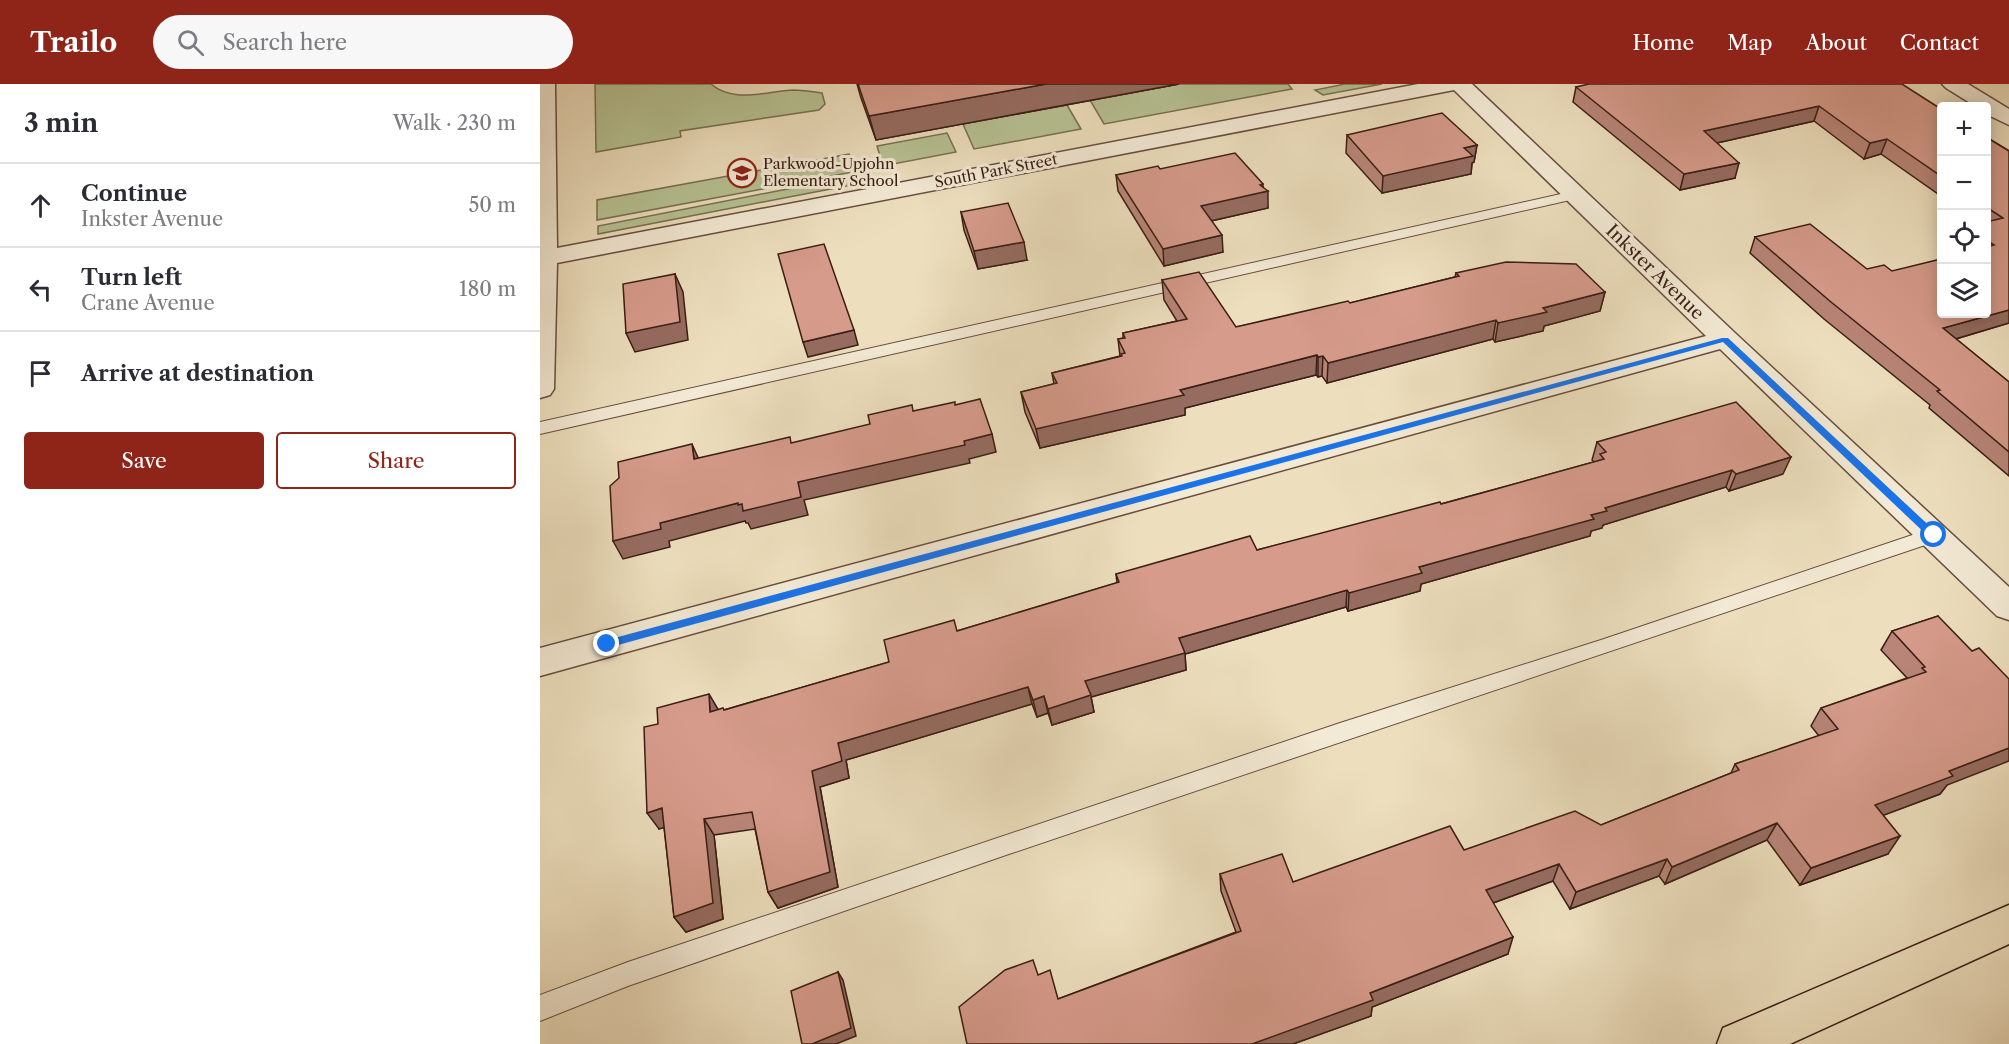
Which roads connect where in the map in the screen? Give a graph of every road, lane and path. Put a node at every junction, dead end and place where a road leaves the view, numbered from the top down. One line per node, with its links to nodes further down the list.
1 (544, 84): 7 (street)
2 (1451, 84): 7 (street, South Park Street)
3 (1460, 84): 6 (street, Inkster Avenue)
4 (1953, 84): 5 (street)
5 (2009, 118)
6 (1574, 195): 8 (street, Inkster Avenue); 10 (lane)
7 (542, 258): 9 (street)
8 (1725, 339): 11 (street, Inkster Avenue); 13 (street)
9 (540, 389)
10 (540, 428)
11 (1934, 535): 12 (street, Inkster Avenue); 15 (lane)
12 (2009, 607)
13 (540, 662)
14 (2009, 924): 16 (main road)
15 (540, 1008)
16 (1739, 1044)

